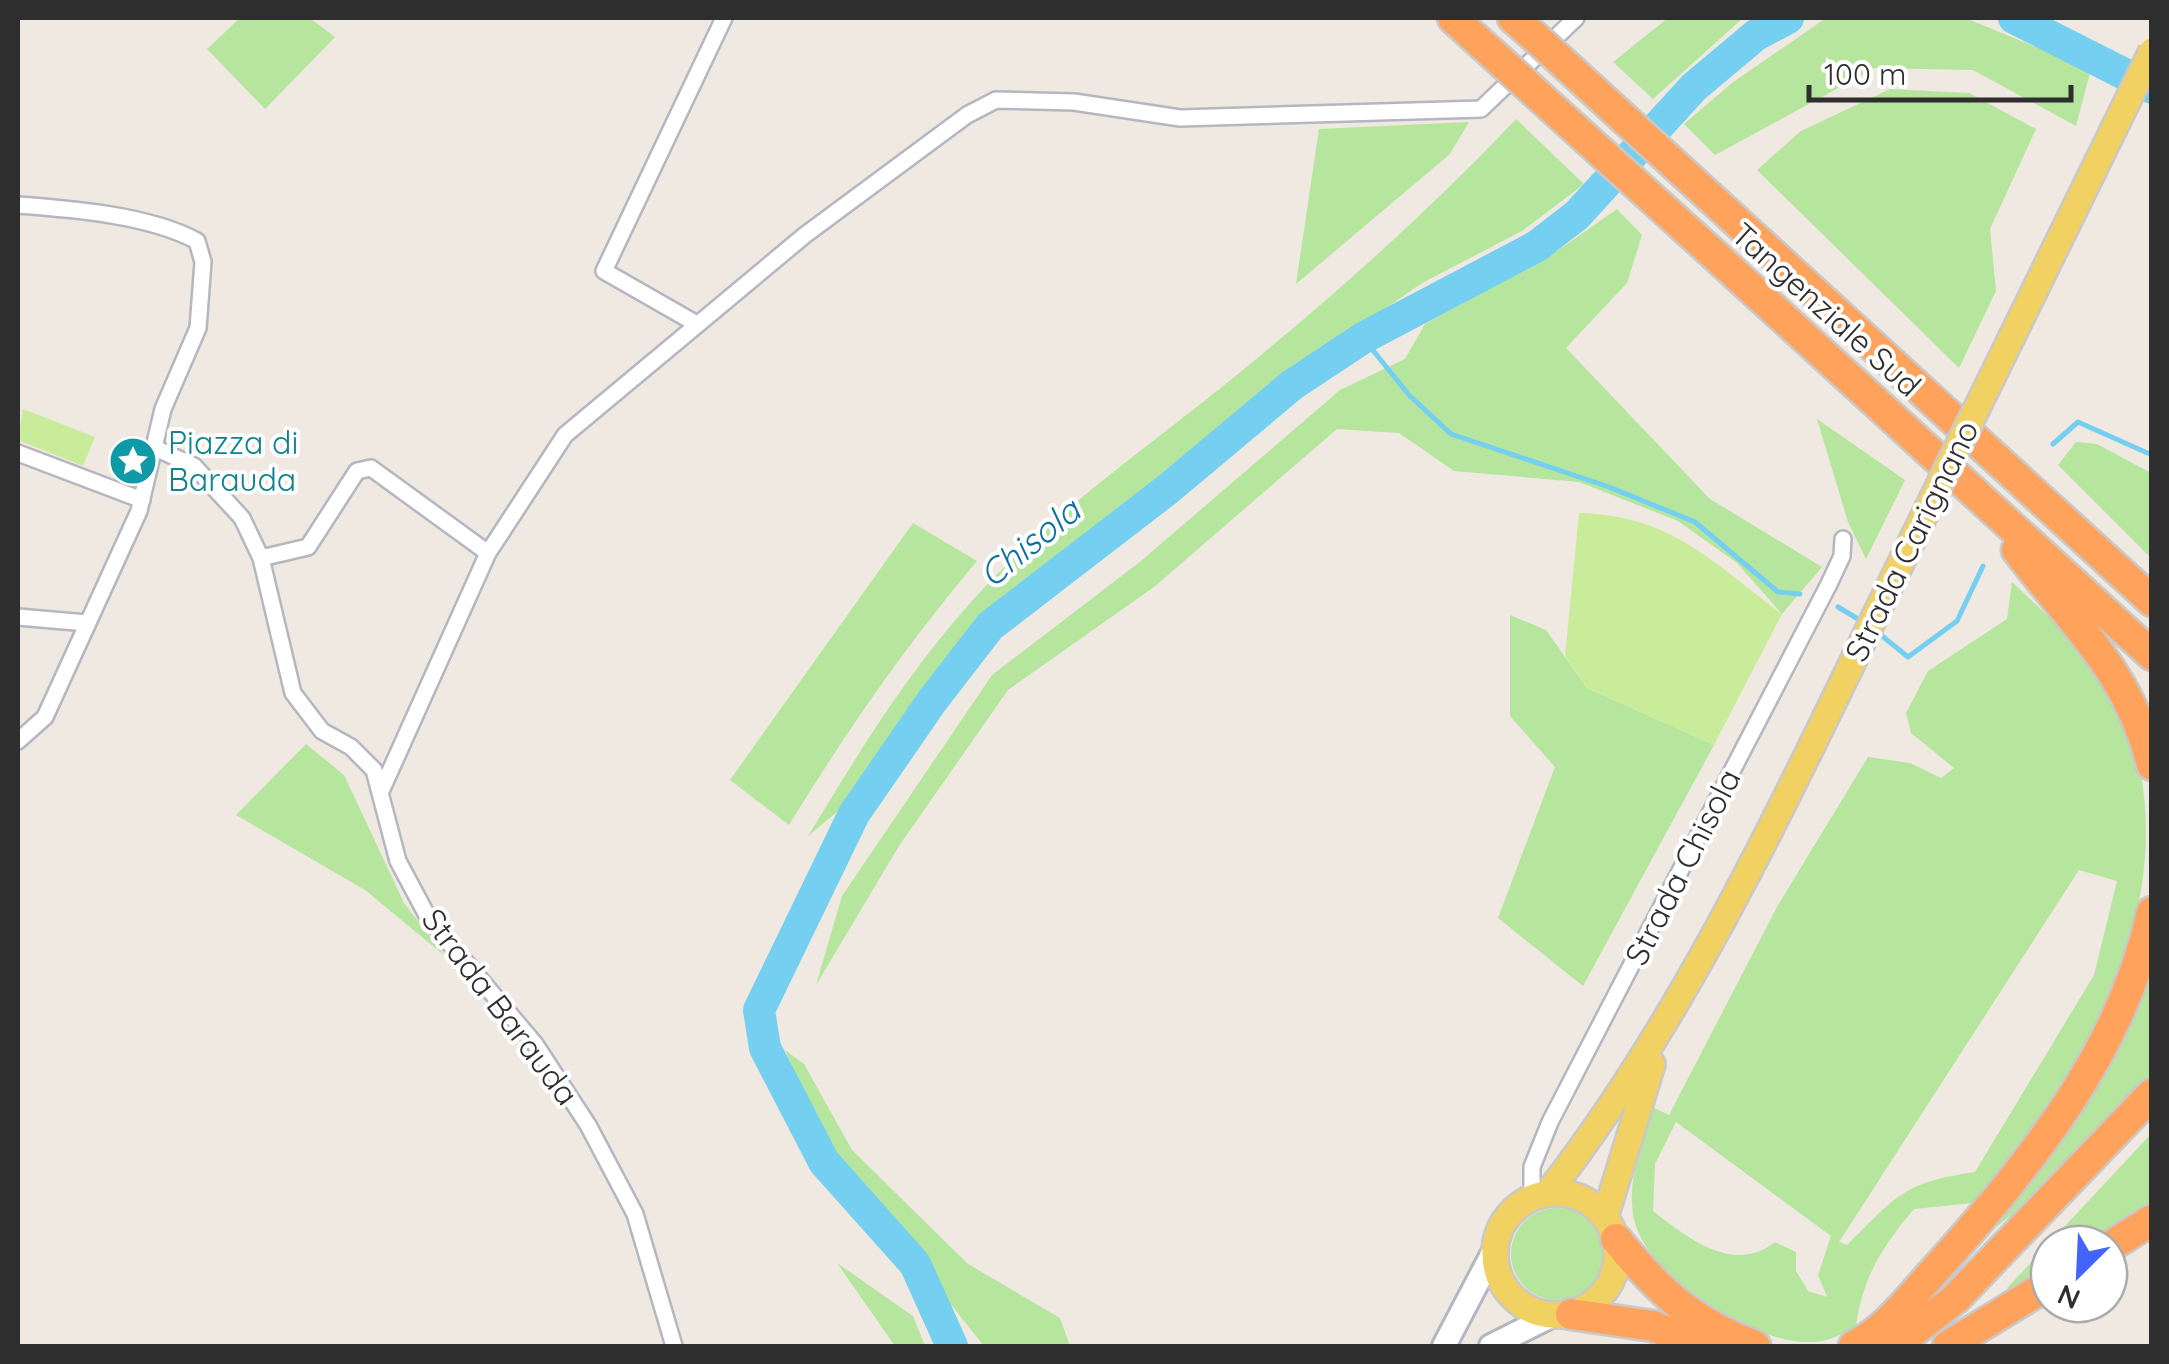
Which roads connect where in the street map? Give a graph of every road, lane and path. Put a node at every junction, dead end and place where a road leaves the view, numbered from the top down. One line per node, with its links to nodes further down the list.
1 (724, 18): 7 (street)
2 (1453, 18): 10 (highway, Tangenziale Sud, bridge)
3 (1576, 18): 7 (street)
4 (1524, 27): 15 (highway, Tangenziale Sud, bridge)
5 (2152, 50): 23 (main road, Strada Carignano, bridge)
6 (18, 205): 8 (street)
7 (695, 323): 13 (street)
8 (153, 448): 11 (street); 14 (street, Strada Barauda)
9 (18, 453): 11 (street)
10 (1970, 488): 18 (highway, Tangenziale Sud); 20 (highway)
11 (142, 500): 17 (street)
12 (1843, 539): 26 (street, Strada Chisola)
13 (488, 552): 14 (street); 21 (street)
14 (261, 558): 21 (street, Strada Barauda)
15 (2152, 600)
16 (18, 618): 17 (street)
17 (87, 622): 19 (street)
18 (2152, 655)
19 (18, 741)
20 (2152, 765)
21 (382, 789): 33 (street, Strada Barauda)
22 (2152, 912): 38 (highway)
23 (1664, 1027): 26 (main road); 28 (main road)
24 (2152, 1094): 39 (highway)
25 (2152, 1119): 40 (highway)
26 (1540, 1196): 28 (main road); 30 (main road)
27 (2152, 1220): 29 (highway)
28 (1610, 1228): 32 (main road); 37 (highway)
29 (2129, 1234)
30 (1495, 1249): 32 (main road); 34 (main road)
31 (2029, 1296): 41 (highway)
32 (1562, 1314): 35 (main road); 36 (highway)
33 (674, 1346)
34 (1444, 1346)
35 (1491, 1346)
36 (1703, 1346)
37 (1755, 1346)
38 (1854, 1346)
39 (1885, 1346)
40 (1925, 1346)
41 (1948, 1346)

